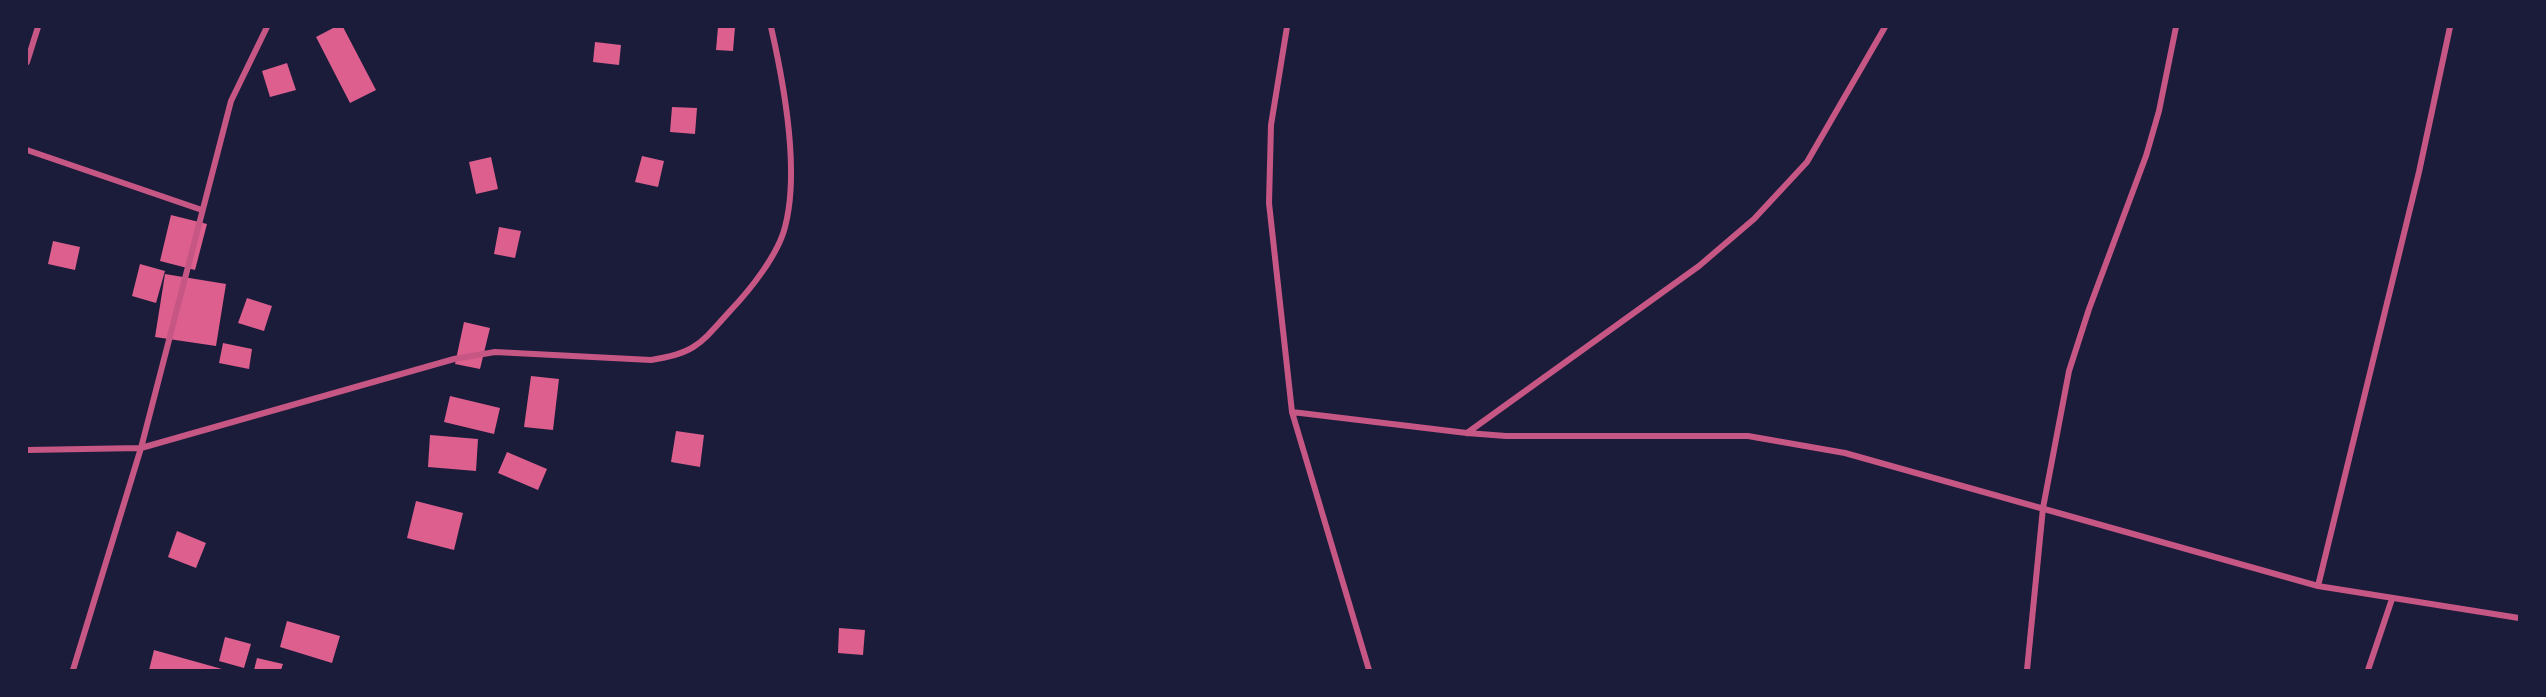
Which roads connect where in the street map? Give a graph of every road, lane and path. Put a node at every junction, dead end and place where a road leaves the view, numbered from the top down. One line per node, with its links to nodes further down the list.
1 (38, 27): 8 (street)
2 (267, 27): 10 (street)
3 (771, 27): 13 (street)
4 (1287, 27): 11 (street)
5 (1885, 27): 12 (street)
6 (2176, 27): 15 (street)
7 (2450, 27): 16 (street)
8 (27, 62)
9 (27, 150): 10 (street)
10 (202, 210): 13 (street)
11 (1292, 412): 12 (street); 20 (street)
12 (1467, 433): 15 (street)
13 (141, 448): 14 (street); 19 (street)
14 (27, 450)
15 (2043, 508): 16 (street); 21 (street)
16 (2318, 586): 17 (street)
17 (2392, 599): 18 (street); 22 (street)
18 (2519, 618)
19 (73, 670)
20 (1369, 670)
21 (2027, 670)
22 (2368, 670)

